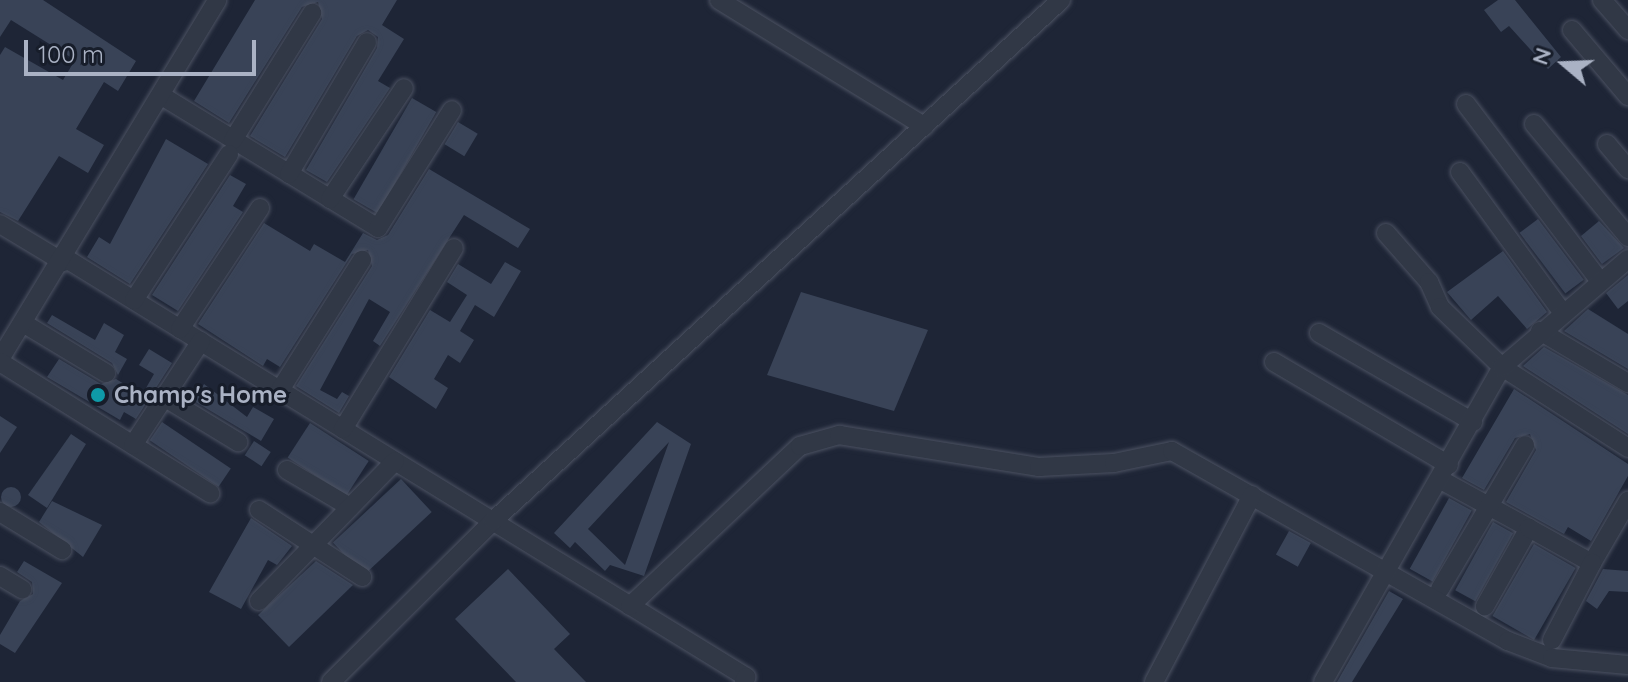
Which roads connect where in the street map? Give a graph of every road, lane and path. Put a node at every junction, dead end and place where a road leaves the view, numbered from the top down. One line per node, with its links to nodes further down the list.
1 (217, 0): 10 (street)
2 (719, 0): 15 (street)
3 (1061, 0): 15 (street)
4 (1602, 0): 7 (street)
5 (312, 13): 17 (street)
6 (1572, 30): 11 (street)
7 (1628, 30)
8 (367, 42): 20 (street)
9 (404, 88): 21 (street)
10 (162, 96): 17 (street); 28 (street)
11 (1628, 96)
12 (1466, 104): 30 (street)
13 (452, 110): 21 (street)
14 (1534, 124): 25 (street)
15 (924, 126): 61 (street)
16 (1607, 144): 18 (street)
17 (231, 147): 20 (street); 31 (street)
18 (1628, 169)
19 (1460, 172): 32 (street)
20 (289, 174): 21 (street)
21 (330, 199)
22 (260, 208): 34 (street)
23 (0, 224): 28 (street)
24 (1386, 233): 40 (street)
25 (1628, 237)
26 (454, 248): 46 (street)
27 (1628, 259): 30 (street)
28 (64, 260): 31 (street); 33 (street)
29 (362, 260): 43 (street)
30 (1600, 281): 32 (street)
31 (134, 300): 34 (street)
32 (1562, 312): 35 (street)
33 (23, 323): 38 (street); 41 (street)
34 (180, 329): 37 (street)
35 (1540, 331): 40 (street); 42 (street)
36 (1319, 333): 45 (street)
37 (201, 341): 43 (street); 44 (street)
38 (0, 360): 48 (street)
39 (1274, 362): 53 (street)
40 (1502, 367): 45 (street); 50 (street)
41 (106, 373)
42 (1628, 383)
43 (280, 390): 46 (street)
44 (164, 397): 47 (street); 48 (street)
45 (1473, 422): 53 (street)
46 (343, 429): 51 (street)
47 (238, 442)
48 (133, 445): 54 (street)
49 (1525, 445): 57 (street)
50 (1628, 448)
51 (395, 461): 58 (street); 61 (street)
52 (287, 470): 58 (street)
53 (1445, 472): 57 (street); 66 (street)
54 (210, 493)
55 (1252, 495): 66 (street); 72 (street); 78 (street)
56 (1628, 501): 65 (street)
57 (1489, 506): 62 (street); 70 (street)
58 (350, 507): 63 (street)
59 (259, 510): 63 (street)
60 (0, 512): 64 (street)
61 (493, 521): 72 (street); 77 (street)
62 (1529, 528): 65 (street); 73 (street)
63 (315, 543): 68 (street); 71 (street)
64 (62, 550)
65 (1592, 563): 74 (street)
66 (1387, 574): 75 (street); 79 (street)
67 (0, 576): 69 (street)
68 (362, 577)
69 (22, 589)
70 (1440, 589)
71 (259, 601)
72 (630, 606): 76 (street)
73 (1485, 606)
74 (1552, 640)
75 (1628, 665)
76 (748, 680)
77 (331, 682)
78 (1154, 682)
79 (1323, 682)

